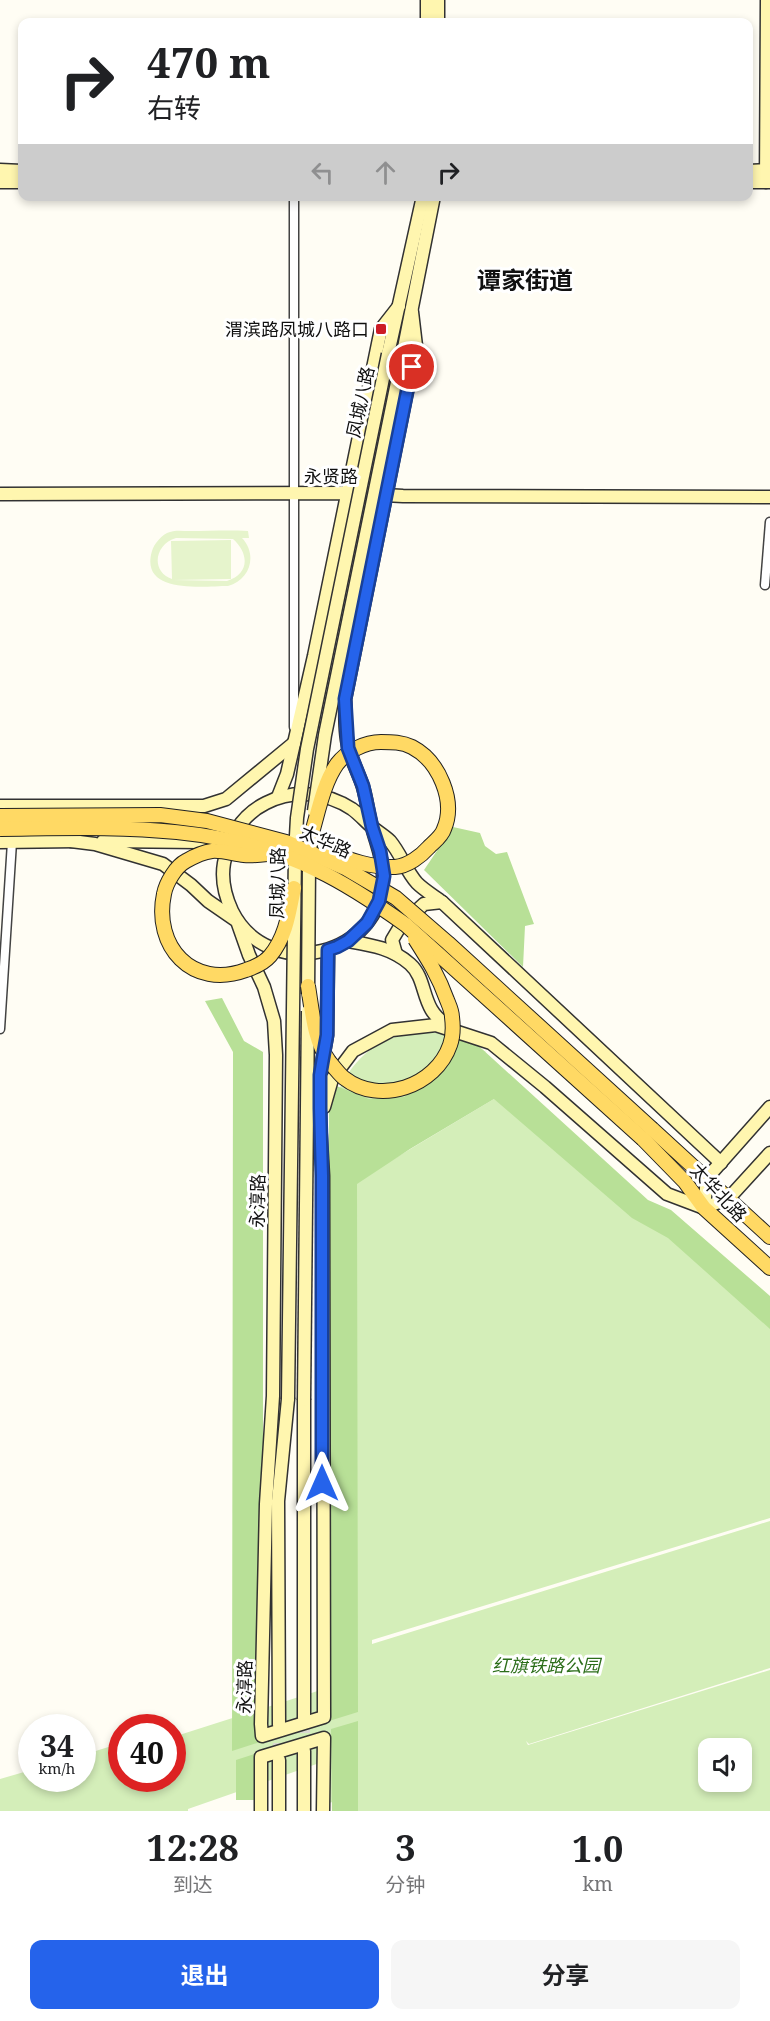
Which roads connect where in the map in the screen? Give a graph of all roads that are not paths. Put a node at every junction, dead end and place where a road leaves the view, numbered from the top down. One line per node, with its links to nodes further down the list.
1 (427, 0): 4 (street)
2 (438, 0): 5 (street)
3 (766, 0): 9 (street)
4 (427, 18)
5 (438, 18)
6 (0, 170): 7 (street)
7 (18, 171)
8 (753, 172): 9 (street)
9 (768, 176): 10 (street)
10 (753, 180)
11 (0, 182): 12 (street)
12 (18, 182)
13 (294, 201): 20 (street)
14 (422, 201): 16 (street, 凤城八路)
15 (433, 201): 17 (street, 凤城八路)
16 (399, 306): 18 (street, 凤城八路); 39 (street, 凤城八路, bridge)
17 (412, 312): 21 (street, 凤城八路); 34 (street, 凤城八路, bridge)
18 (346, 493): 20 (street, 永贤路); 21 (street, 永贤路); 25 (street, 凤城八路)
19 (0, 494): 20 (street, 永贤路)
20 (293, 494): 27 (street)
21 (386, 495): 22 (street, 永贤路); 26 (street, 凤城八路)
22 (770, 497)
23 (770, 522): 24 (street)
24 (765, 585)
25 (314, 656): 26 (street); 27 (street, 凤城八路)
26 (350, 674): 31 (street, 凤城八路)
27 (294, 743): 28 (street, 凤城八路); 29 (street)
28 (278, 797): 31 (street); 37 (street)
29 (0, 806)
30 (0, 816): 33 (main road, 太华路, bridge)
31 (372, 827): 40 (street); 43 (street)
32 (0, 829): 38 (main road, 太华路, bridge)
33 (262, 834): 34 (main road, bridge); 51 (main road, 太华路, bridge)
34 (311, 836): 46 (street, 凤城八路, bridge)
35 (71, 841): 36 (street); 37 (street); 41 (street)
36 (6, 842): 47 (street)
37 (227, 847): 41 (street)
38 (279, 854): 39 (main road, bridge); 42 (main road, 太华路, bridge)
39 (294, 888): 62 (street, 凤城八路, bridge)
40 (442, 902): 45 (street); 53 (street)
41 (237, 921): 44 (street); 54 (street, 永淳路)
42 (406, 925): 46 (main road, bridge); 51 (main road, 太华路, bridge)
43 (348, 941): 44 (street); 45 (street)
44 (328, 950): 50 (street, 永淳路)
45 (396, 954): 48 (street)
46 (308, 986): 65 (street, 凤城八路, bridge)
47 (0, 1029)
48 (466, 1035): 50 (street); 58 (street)
49 (770, 1107): 53 (street)
50 (320, 1124): 55 (street, 永淳路)
51 (648, 1134): 56 (main road, 太华北路); 58 (main road, 太华北路)
52 (770, 1153): 57 (street)
53 (721, 1163): 56 (street)
54 (275, 1173): 55 (street); 61 (street, 永淳路)
55 (322, 1176): 63 (street, 永淳路)
56 (707, 1178): 57 (main road, 太华北路); 58 (street)
57 (729, 1198): 58 (street); 59 (main road, 太华北路)
58 (704, 1208): 60 (main road, 太华北路)
59 (770, 1237)
60 (770, 1268)
61 (273, 1396): 63 (street, 永淳路); 64 (street)
62 (288, 1399): 64 (street, 永淳路)
63 (322, 1459): 65 (street)
64 (278, 1501): 67 (street, 永淳路)
65 (304, 1502): 66 (street)
66 (304, 1718)
67 (279, 1725)
68 (304, 1751): 72 (street)
69 (279, 1760): 71 (street)
70 (261, 1811): 73 (street)
71 (279, 1811)
72 (304, 1811)
73 (323, 1811)

